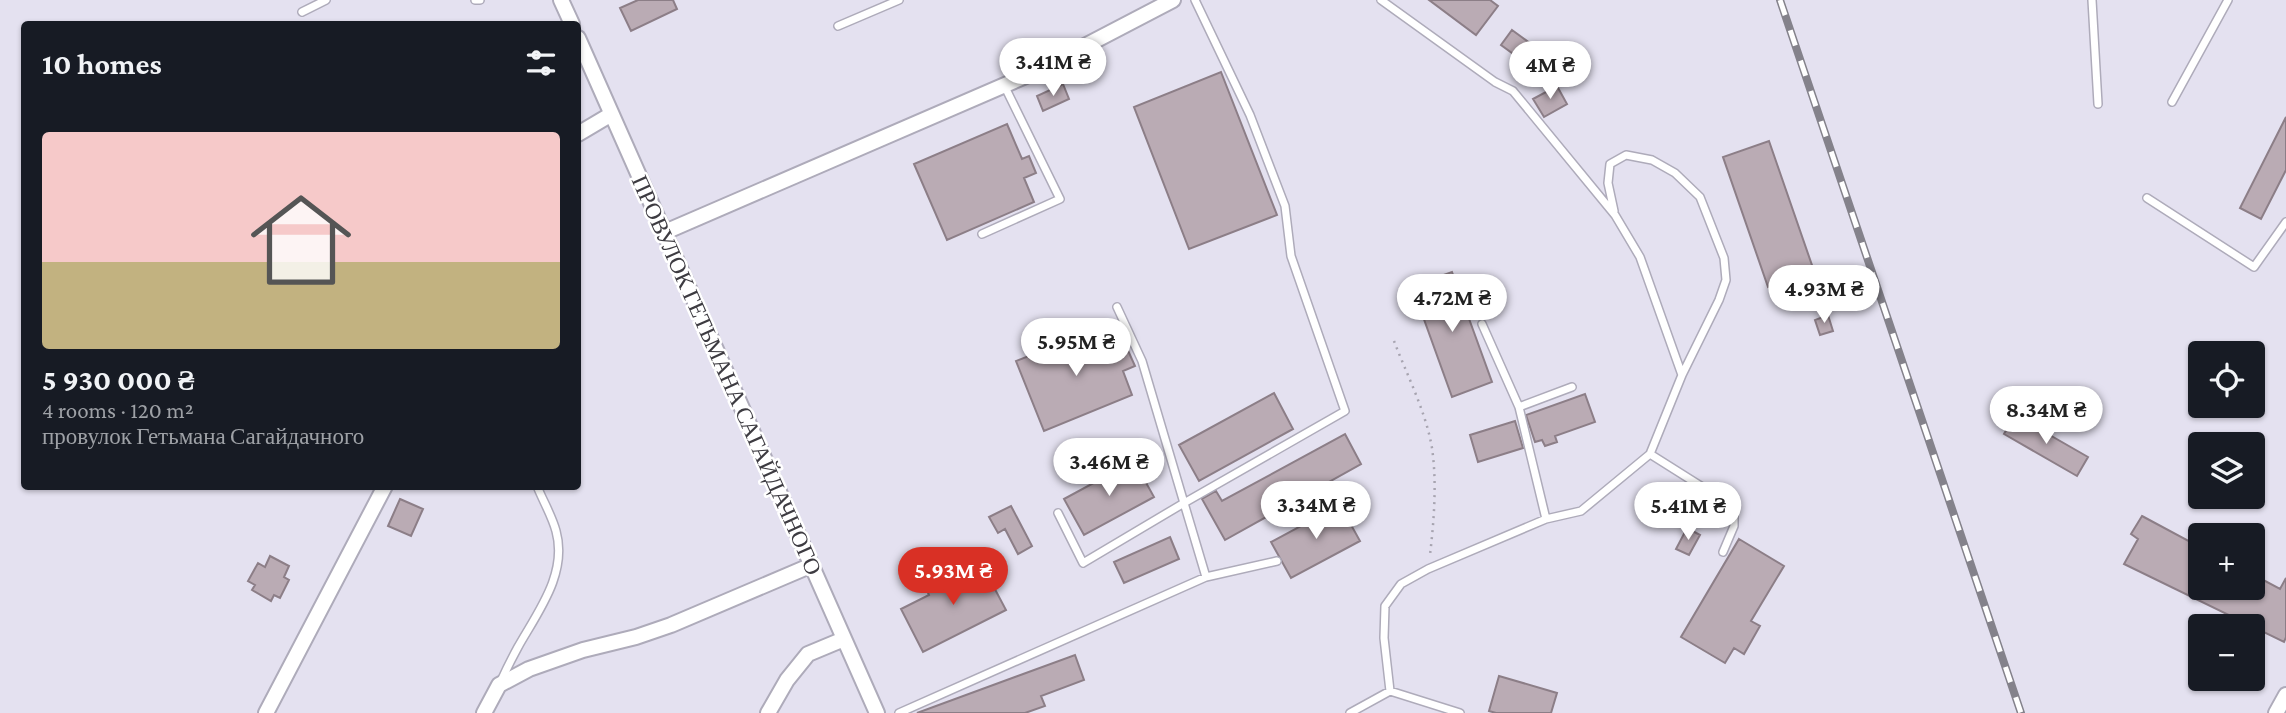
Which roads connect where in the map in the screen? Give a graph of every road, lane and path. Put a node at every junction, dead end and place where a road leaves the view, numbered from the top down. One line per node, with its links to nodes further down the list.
1 (326, 0): 11 (lane)
2 (475, 0): 3 (lane)
3 (480, 0)
4 (561, 0): 12 (street)
5 (899, 0): 13 (lane)
6 (1173, 0): 15 (street)
7 (1195, 0): 34 (lane)
8 (1381, 0): 21 (lane)
9 (2092, 0): 17 (lane)
10 (2228, 0): 16 (lane)
11 (302, 12)
12 (571, 21)
13 (838, 26)
14 (581, 45): 18 (street, ПРОВУЛОК ГЕТЬМАНА САГАЙДАЧНОГО)
15 (1004, 86): 23 (street); 24 (lane)
16 (2172, 102)
17 (2098, 104)
18 (610, 115): 19 (street); 23 (street, ПРОВУЛОК ГЕТЬМАНА САГАЙДАЧНОГО)
19 (581, 132)
20 (2147, 198): 22 (lane)
21 (1615, 215): 28 (lane); 28 (lane)
22 (2286, 222)
23 (665, 232): 39 (street, ПРОВУЛОК ГЕТЬМАНА САГАЙДАЧНОГО)
24 (982, 234)
25 (1117, 307): 34 (lane)
26 (1482, 324): 30 (lane)
27 (1394, 341): 40 (path)
28 (1682, 375): 31 (lane)
29 (1572, 387): 30 (lane)
30 (1519, 407): 36 (lane)
31 (1650, 454): 36 (lane); 37 (lane)
32 (383, 490): 46 (street)
33 (539, 490): 43 (lane)
34 (1184, 503): 35 (lane); 41 (lane)
35 (1058, 513)
36 (1546, 519): 40 (lane)
37 (1723, 552)
38 (1277, 561): 41 (lane)
39 (812, 565): 42 (street, ПРОВУЛОК ГЕТЬМАНА САГАЙДАЧНОГО); 43 (street)
40 (1428, 569): 44 (lane)
41 (1206, 577): 50 (lane)
42 (844, 639): 48 (street); 49 (street, ПРОВУЛОК ГЕТЬМАНА САГАЙДАЧНОГО)
43 (499, 685): 47 (street)
44 (1390, 691): 51 (lane); 52 (lane)
45 (2286, 697): 53 (street)
46 (266, 713)
47 (484, 713)
48 (768, 713)
49 (877, 713)
50 (899, 713)
51 (1350, 713)
52 (1460, 713)
53 (2276, 713)

